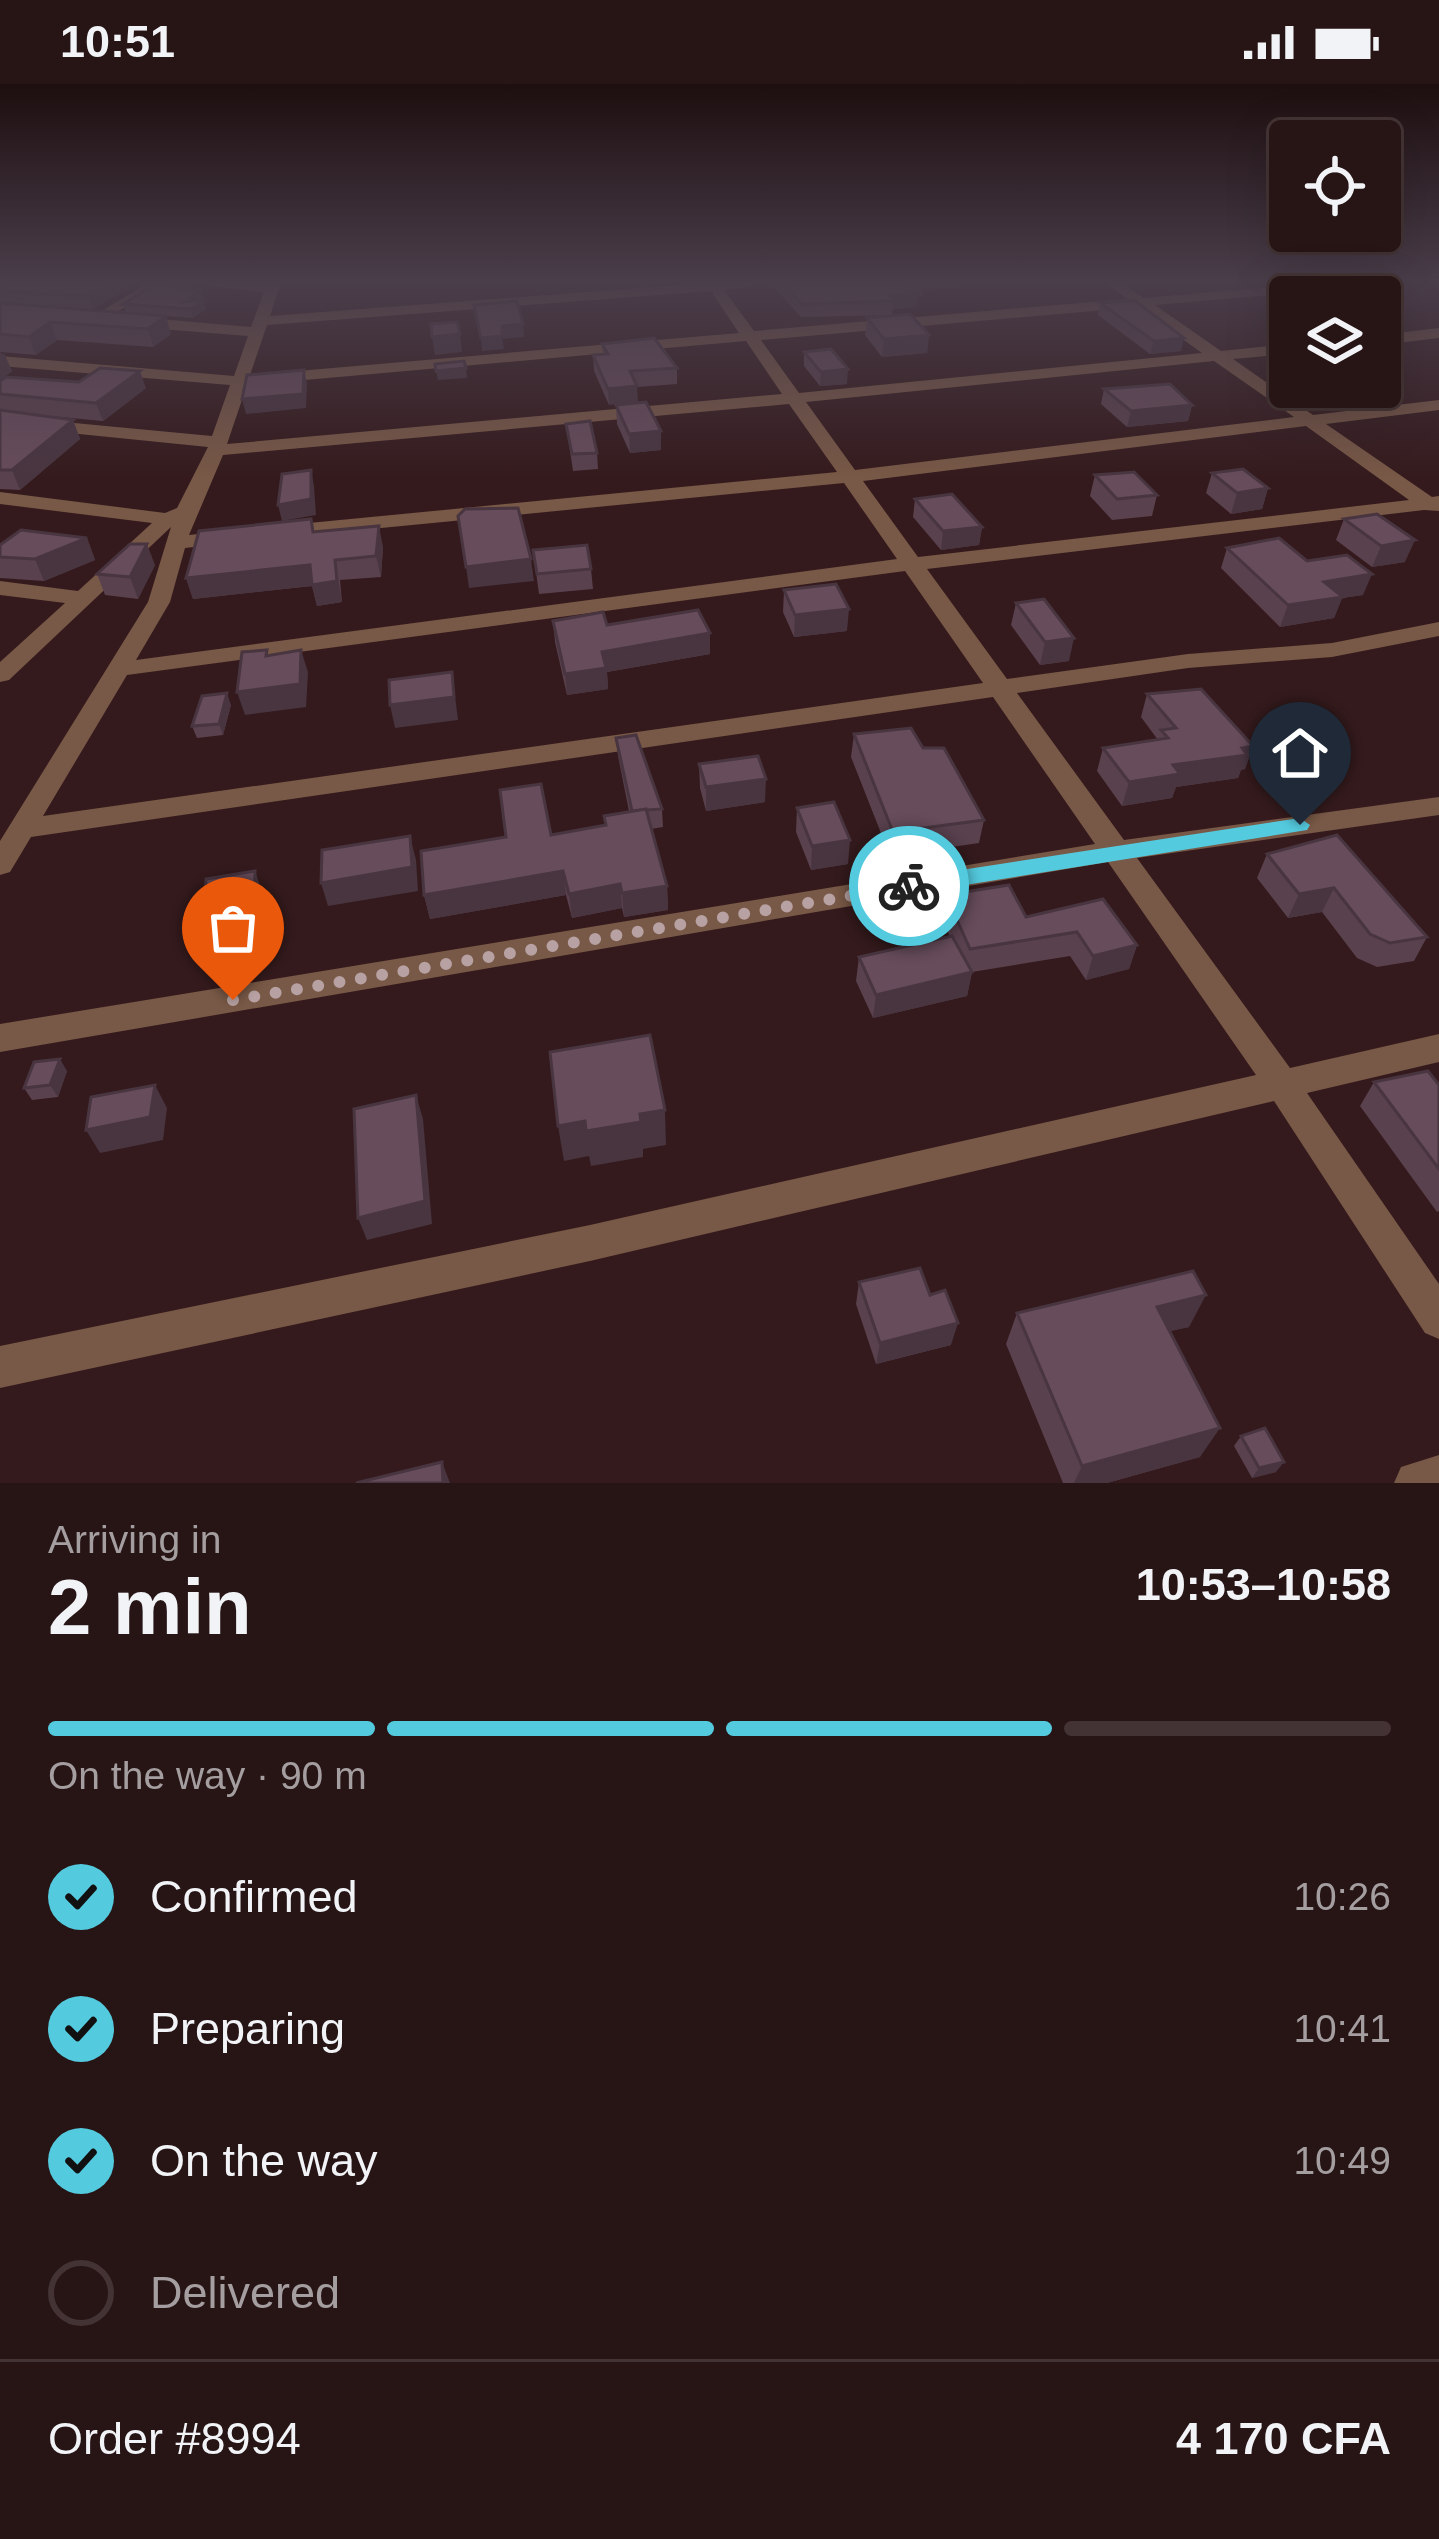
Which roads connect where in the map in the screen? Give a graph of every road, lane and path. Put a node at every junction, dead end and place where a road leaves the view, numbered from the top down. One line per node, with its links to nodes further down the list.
1 (250, 348): 8 (street)
2 (637, 348): 8 (street)
3 (758, 348): 9 (street)
4 (1205, 348): 6 (street)
5 (1269, 351): 6 (street)
6 (1217, 357): 9 (street); 11 (street)
7 (0, 361): 8 (street)
8 (236, 381): 13 (street)
9 (793, 399): 13 (street); 14 (street)
10 (1439, 405): 11 (street)
11 (1306, 419): 14 (street); 16 (street)
12 (0, 421): 13 (street)
13 (216, 446): 17 (street)
14 (848, 477): 18 (street); 19 (street)
15 (0, 498): 17 (street)
16 (1435, 505): 19 (street)
17 (177, 514): 18 (street); 21 (street)
18 (179, 542): 23 (street)
19 (910, 564): 23 (street); 25 (street)
20 (0, 588): 21 (street)
21 (81, 598): 24 (street)
22 (1439, 629): 25 (street)
23 (118, 669): 27 (street)
24 (0, 675)
25 (1000, 689): 27 (street); 28 (street)
26 (1439, 806): 28 (street)
27 (7, 850)
28 (1114, 851): 29 (street); 31 (street)
29 (0, 1038)
30 (1439, 1048): 31 (street)
31 (1281, 1083): 32 (street); 33 (street)
32 (1439, 1319)
33 (0, 1367)
34 (1439, 1477): 35 (street)
35 (1418, 1483)

